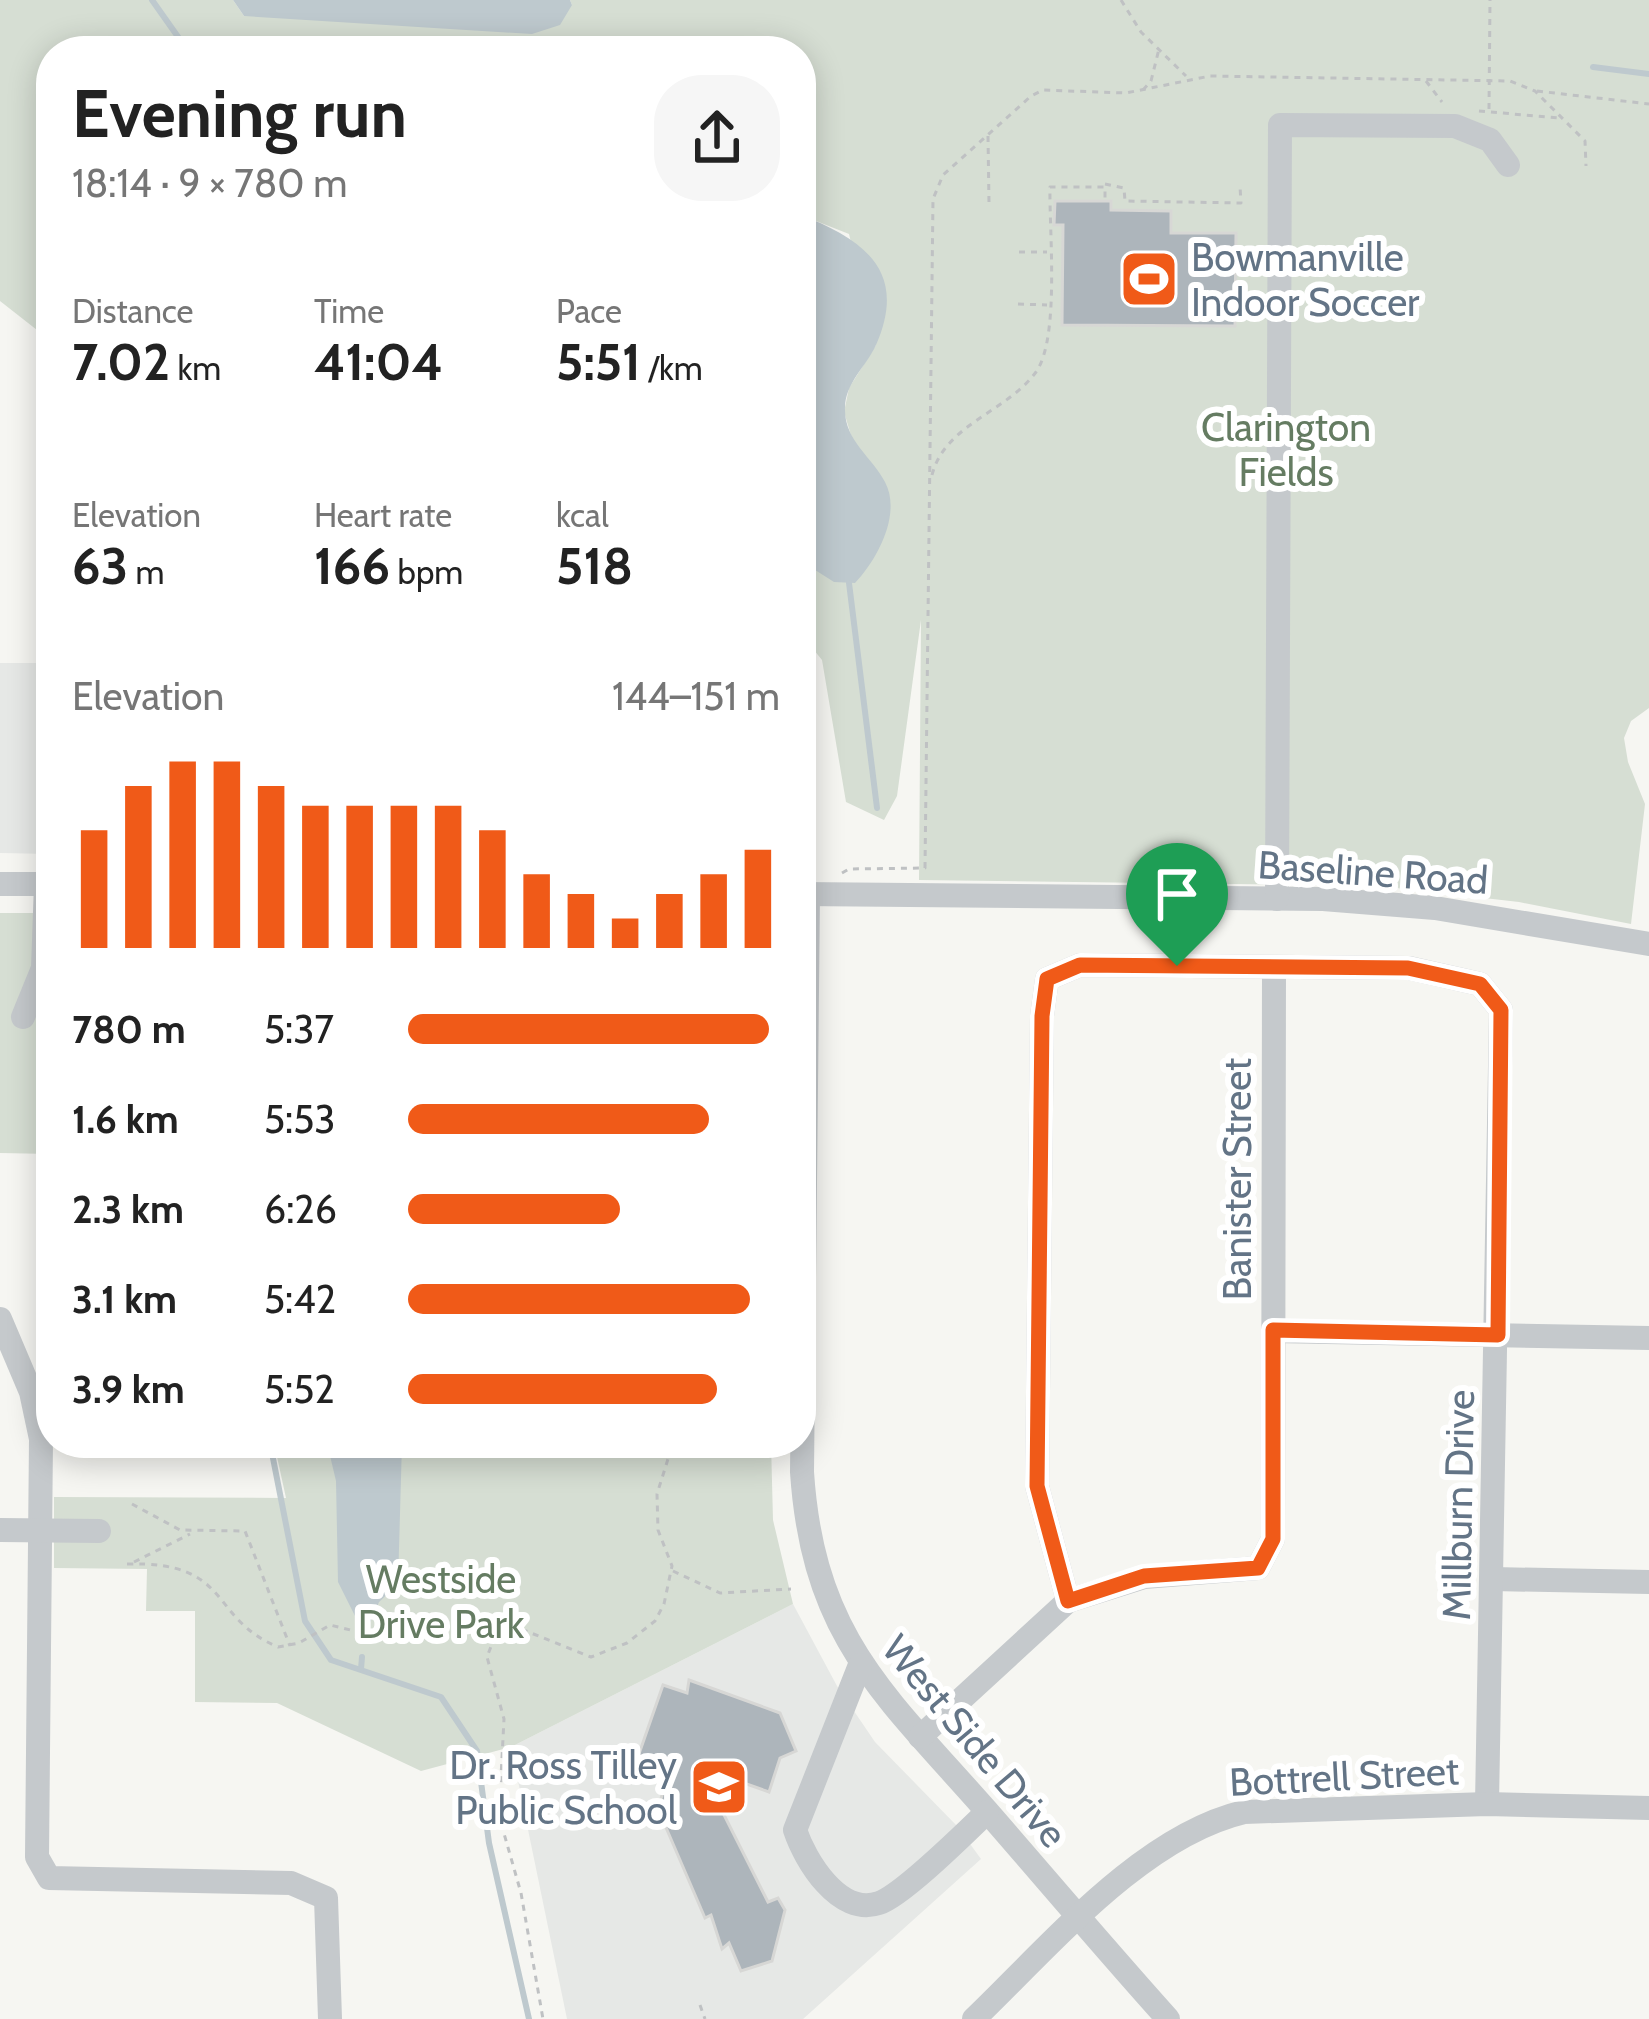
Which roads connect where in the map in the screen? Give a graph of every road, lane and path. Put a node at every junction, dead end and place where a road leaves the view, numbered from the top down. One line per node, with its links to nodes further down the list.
1 (1121, 0): 3 (path)
2 (1490, 0): 6 (path)
3 (1159, 49): 4 (path); 9 (path)
4 (1189, 78): 5 (path); 9 (path)
5 (1425, 80): 6 (path); 12 (path)
6 (1490, 80): 7 (path); 14 (path)
7 (1535, 91): 11 (path); 15 (path)
8 (1104, 92): 9 (path); 10 (path); 16 (path)
9 (1142, 92)
10 (1104, 101)
11 (1649, 104)
12 (1447, 107)
13 (1471, 110): 14 (path)
14 (1489, 111): 15 (path)
15 (1561, 118): 18 (path)
16 (988, 134): 22 (path); 27 (path)
17 (1508, 165): 32 (street)
18 (1586, 166)
19 (1105, 186): 20 (path); 21 (path); 24 (path)
20 (1240, 186)
21 (1105, 201)
22 (989, 203)
23 (1019, 252): 24 (path)
24 (1049, 252): 26 (path)
25 (1018, 304): 26 (path)
26 (1048, 305): 27 (path)
27 (930, 484): 28 (path)
28 (840, 880)
29 (0, 884): 30 (street)
30 (36, 884)
31 (816, 894): 32 (street, Baseline Road)
32 (1277, 899): 33 (street, Baseline Road)
33 (1649, 944)
34 (1274, 968): 38 (street, Banister Street); 39 (street, Millburn Drive); 54 (street, Millburn Drive)
35 (36, 985): 36 (street)
36 (23, 1017)
37 (0, 1319): 41 (street)
38 (1273, 1330): 39 (street); 54 (street, Banister Street)
39 (1498, 1335): 40 (street); 51 (street, Millburn Drive)
40 (1649, 1338)
41 (36, 1416)
42 (41, 1458): 47 (street)
43 (669, 1458): 50 (path)
44 (804, 1458): 57 (street, West Side Drive)
45 (132, 1504): 49 (path)
46 (0, 1530): 47 (street)
47 (41, 1531): 48 (street); 64 (street)
48 (99, 1532)
49 (193, 1532): 56 (path); 56 (path)
50 (672, 1570): 53 (path); 55 (path)
51 (1493, 1579): 52 (street); 59 (street, Millburn Drive)
52 (1649, 1582)
53 (790, 1589)
54 (1068, 1601): 58 (street, Banister Street)
55 (496, 1636): 56 (path); 65 (path)
56 (290, 1646)
57 (860, 1665): 58 (street, West Side Drive); 61 (street)
58 (920, 1738): 61 (street, West Side Drive)
59 (1487, 1804): 60 (street, Bottrell Street); 62 (street, Bottrell Street)
60 (1649, 1808)
61 (988, 1812): 62 (street, West Side Drive)
62 (1077, 1919): 67 (street, Bottrell Street); 68 (street, West Side Drive)
63 (700, 2005): 66 (path)
64 (330, 2019)
65 (543, 2019)
66 (705, 2019)
67 (974, 2019)
68 (1168, 2019)

